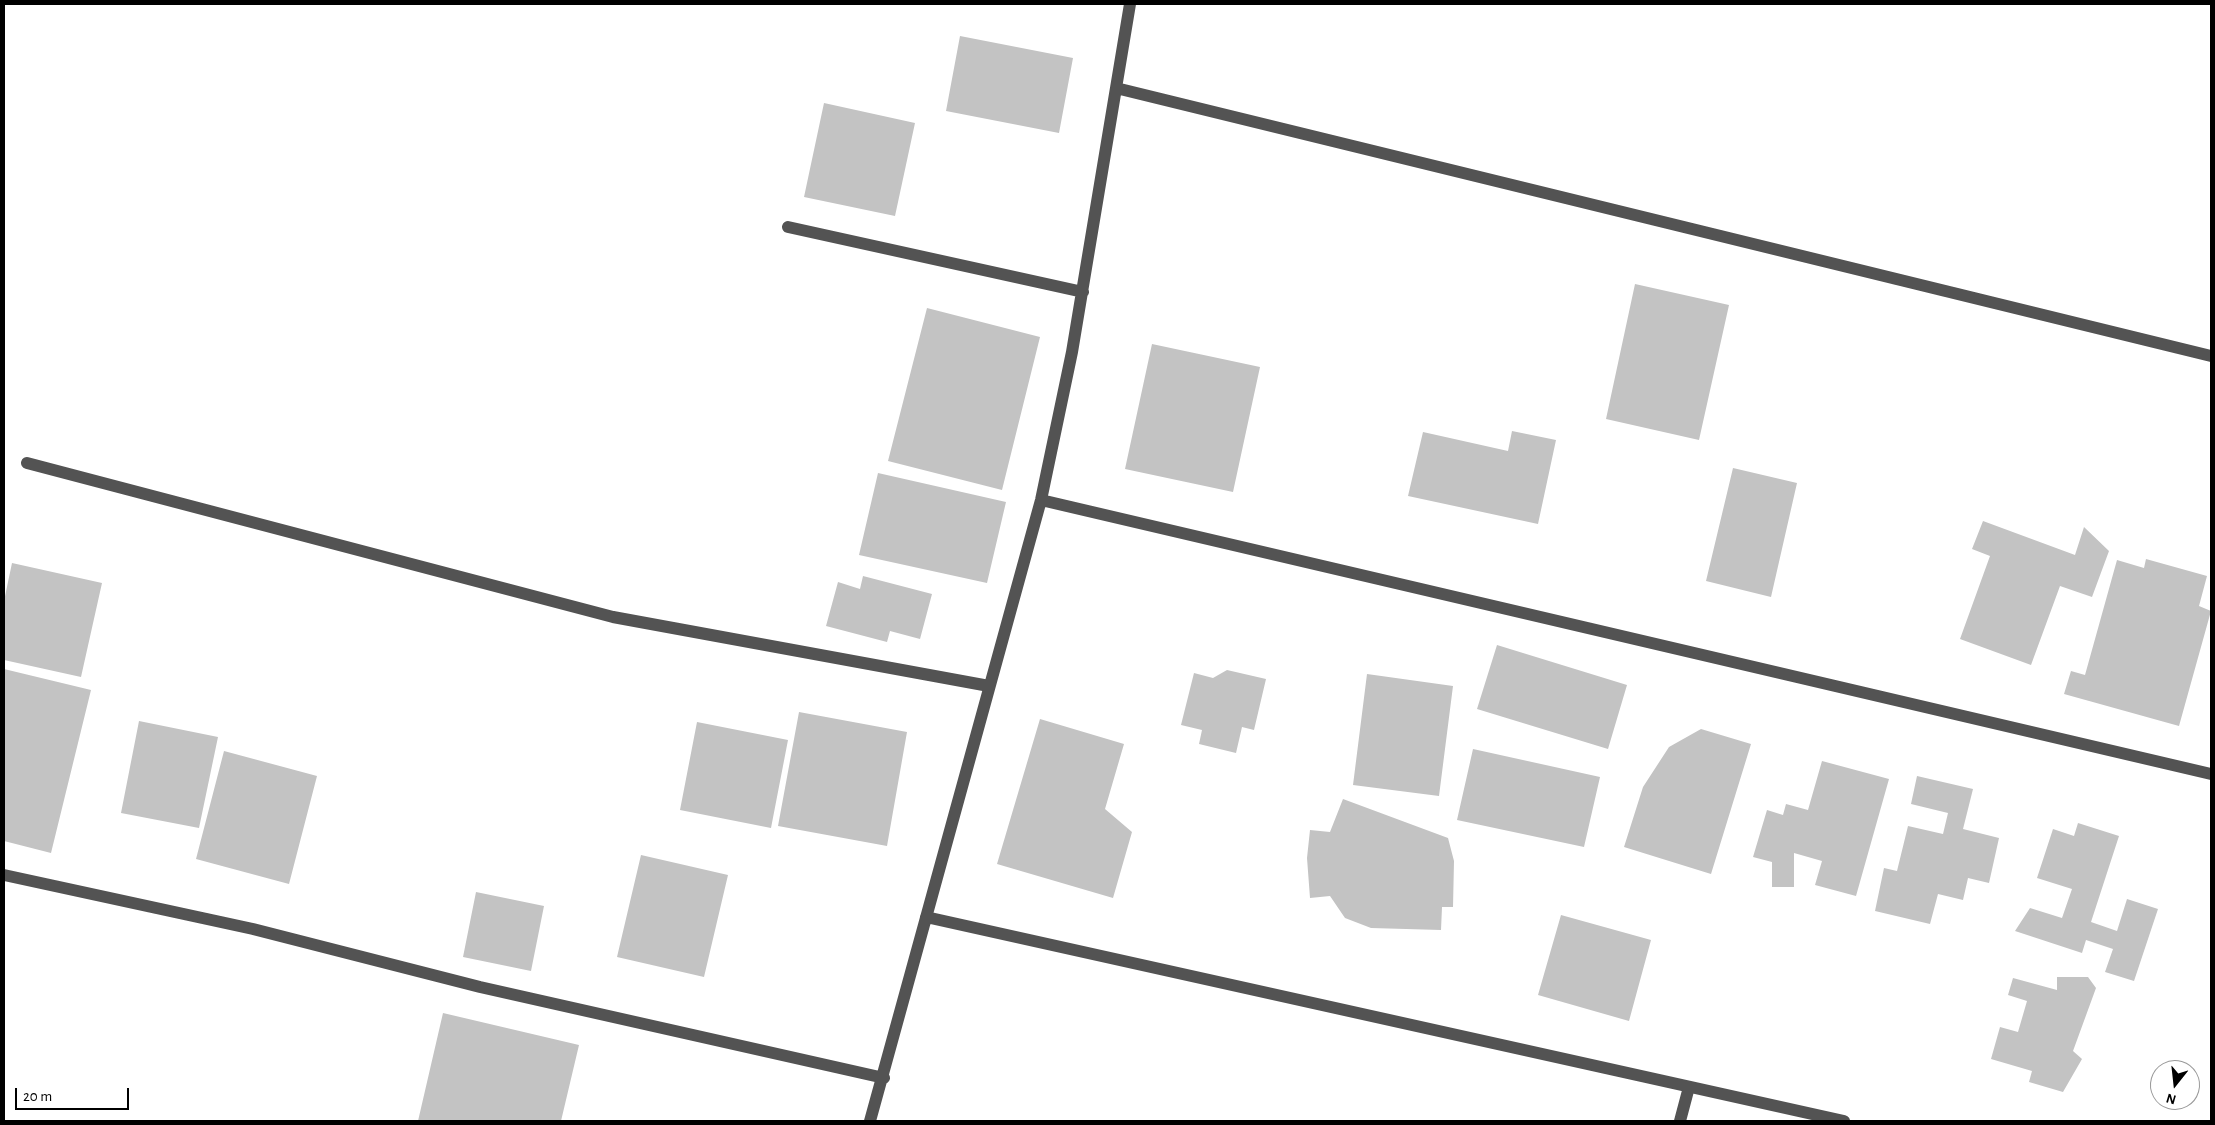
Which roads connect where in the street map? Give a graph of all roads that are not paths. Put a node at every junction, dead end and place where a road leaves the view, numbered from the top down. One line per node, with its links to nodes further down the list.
1 (1130, 4): 2 (street)
2 (1116, 88): 4 (street); 5 (street)
3 (788, 227): 4 (street)
4 (1083, 292): 7 (street)
5 (2211, 356)
6 (27, 463): 8 (street)
7 (1041, 500): 8 (street); 9 (street)
8 (989, 686): 11 (street)
9 (2211, 774)
10 (4, 875): 12 (street)
11 (926, 917): 12 (street); 13 (street)
12 (884, 1078): 14 (street)
13 (1689, 1087): 15 (street); 16 (street)
14 (870, 1121)
15 (1680, 1121)
16 (1844, 1121)

